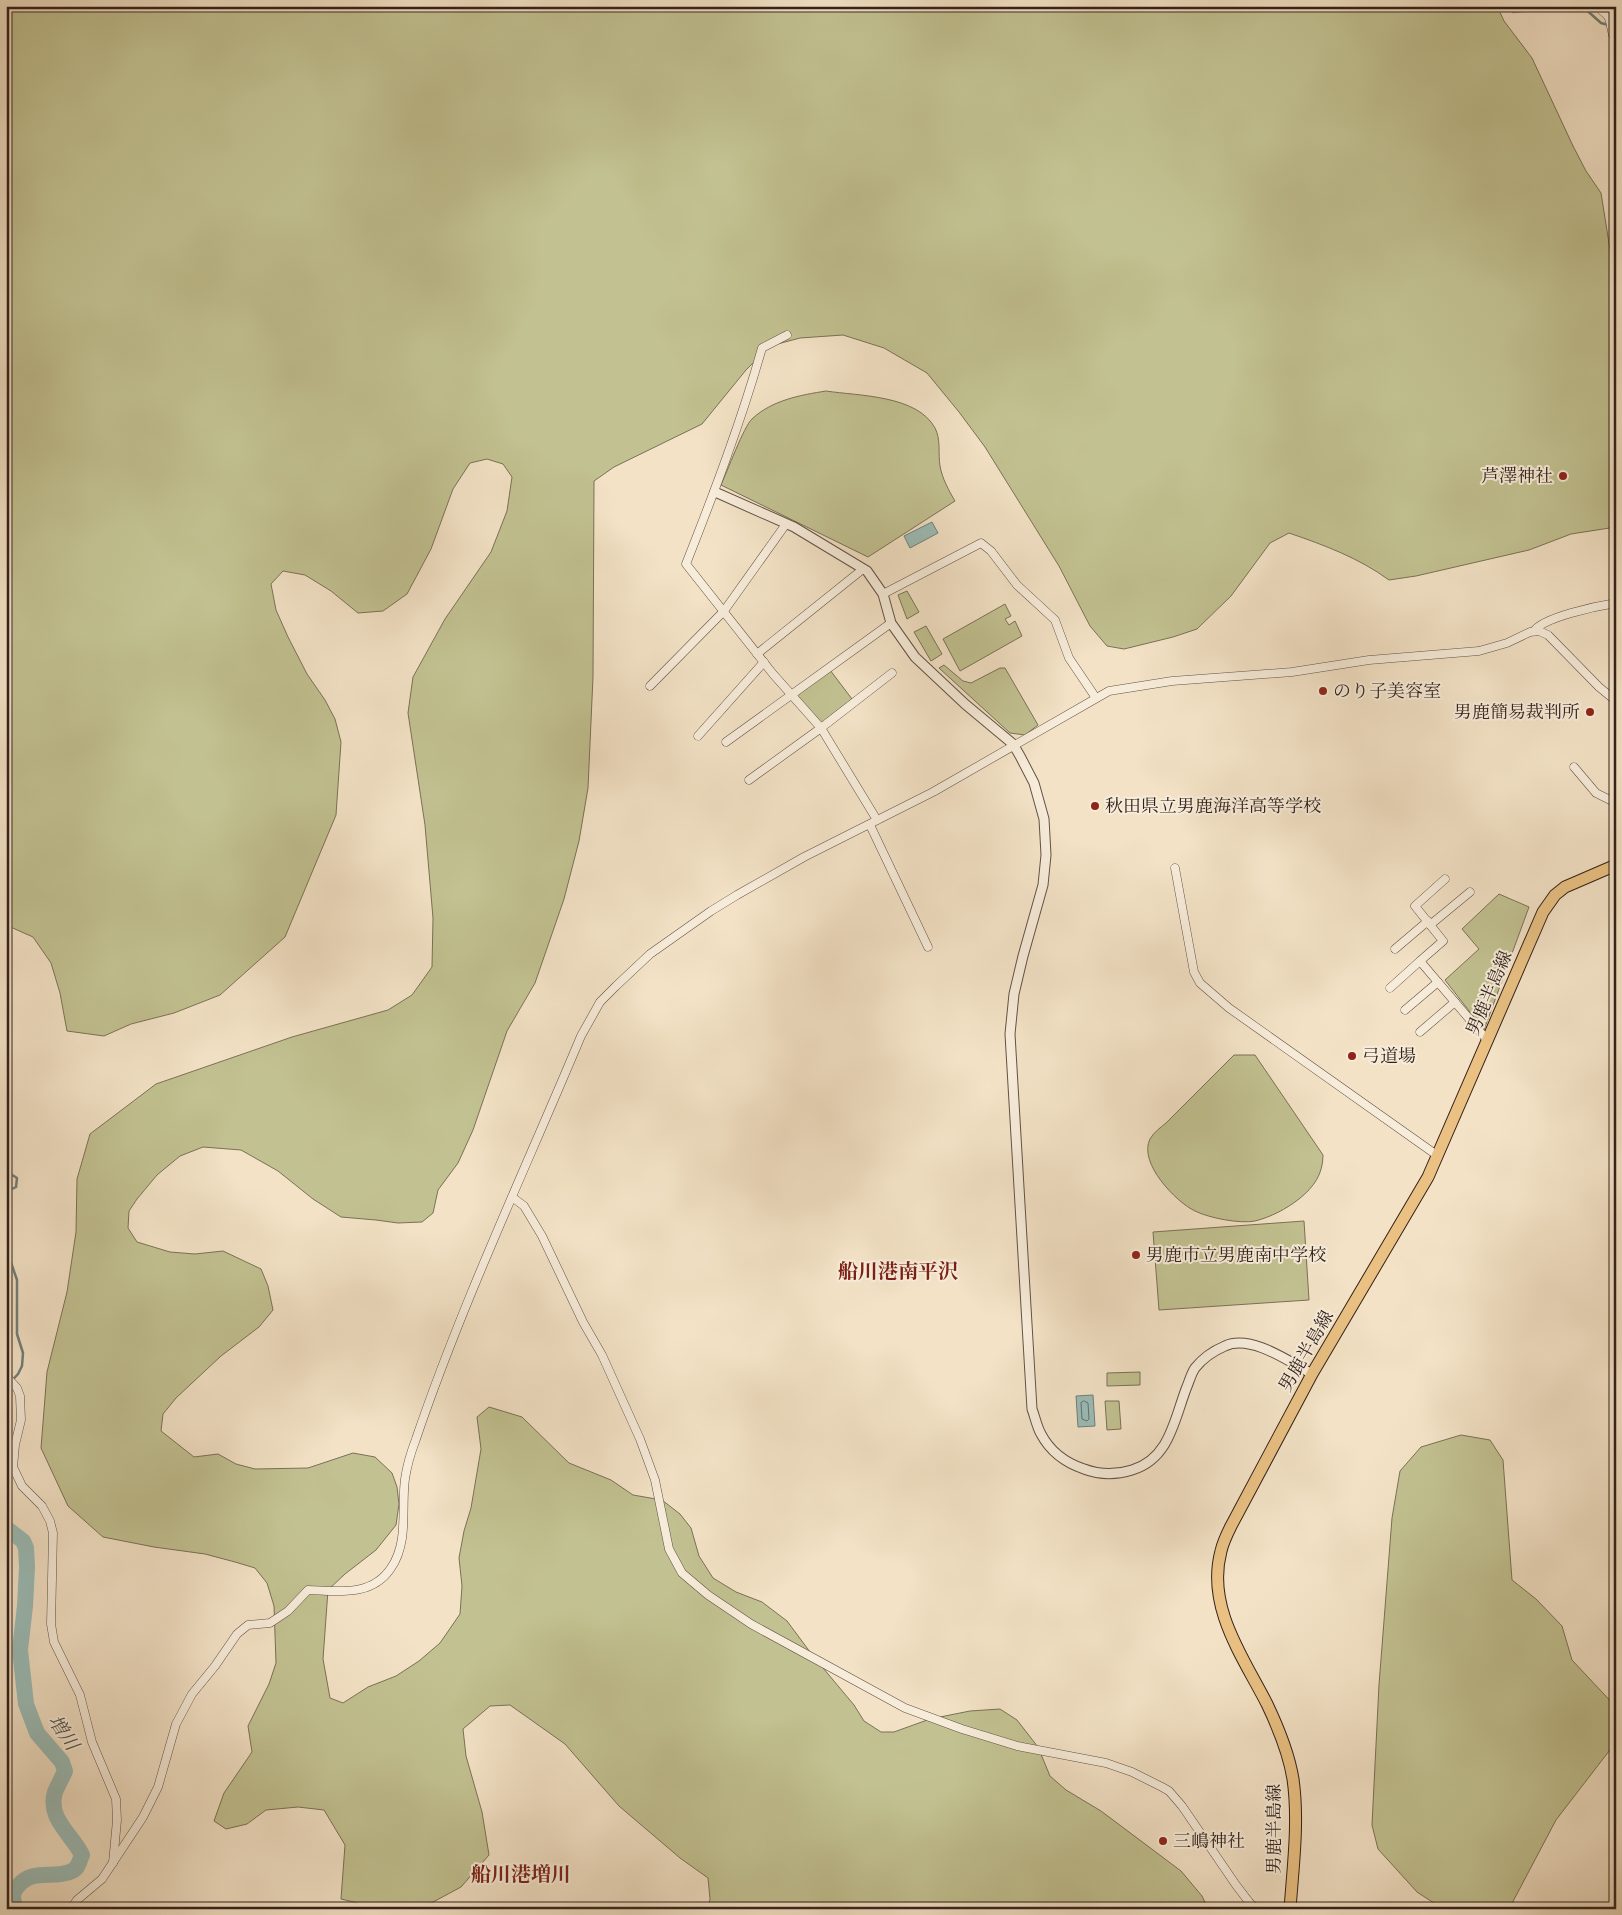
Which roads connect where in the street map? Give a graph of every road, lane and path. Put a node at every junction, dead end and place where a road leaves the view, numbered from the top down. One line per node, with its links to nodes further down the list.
1 (1596, 6): 2 (street)
2 (1616, 36)
3 (787, 335): 4 (street)
4 (715, 492): 5 (street); 9 (street)
5 (786, 524): 6 (street); 9 (street)
6 (863, 569): 7 (street); 12 (street)
7 (883, 594): 10 (street); 17 (street)
8 (1616, 603): 11 (street)
9 (724, 611): 12 (street); 15 (street)
10 (891, 623): 16 (street); 22 (street)
11 (1534, 632): 17 (street); 18 (street)
12 (757, 654): 13 (street)
13 (764, 662): 16 (street); 20 (street)
14 (892, 673): 19 (street)
15 (650, 686)
16 (791, 694): 19 (street); 21 (street)
17 (1096, 698): 22 (street)
18 (1616, 701)
19 (821, 728): 24 (street); 26 (street)
20 (698, 736)
21 (726, 742)
22 (1013, 744): 26 (street); 43 (street)
23 (1574, 767): 25 (street)
24 (749, 780)
25 (1616, 803)
26 (874, 822): 32 (street); 42 (street)
27 (1616, 865): 40 (main road, 男鹿半島線)
28 (1174, 868): 41 (street)
29 (1446, 879): 31 (street)
30 (1470, 892): 31 (street)
31 (1429, 923): 33 (street); 34 (street)
32 (928, 948)
33 (1396, 949)
34 (1420, 961): 35 (street); 36 (street)
35 (1438, 982): 37 (street); 38 (street)
36 (1390, 988)
37 (1455, 1002): 39 (street); 40 (street)
38 (1405, 1010)
39 (1420, 1032)
40 (1488, 1041): 41 (main road, 男鹿半島線)
41 (1438, 1156): 43 (main road, 男鹿半島線)
42 (512, 1197): 45 (street); 47 (street)
43 (1312, 1374): 48 (main road, 男鹿半島線)
44 (6, 1376): 45 (street)
45 (112, 1864): 46 (street)
46 (71, 1909)
47 (1256, 1909)
48 (1290, 1909)

